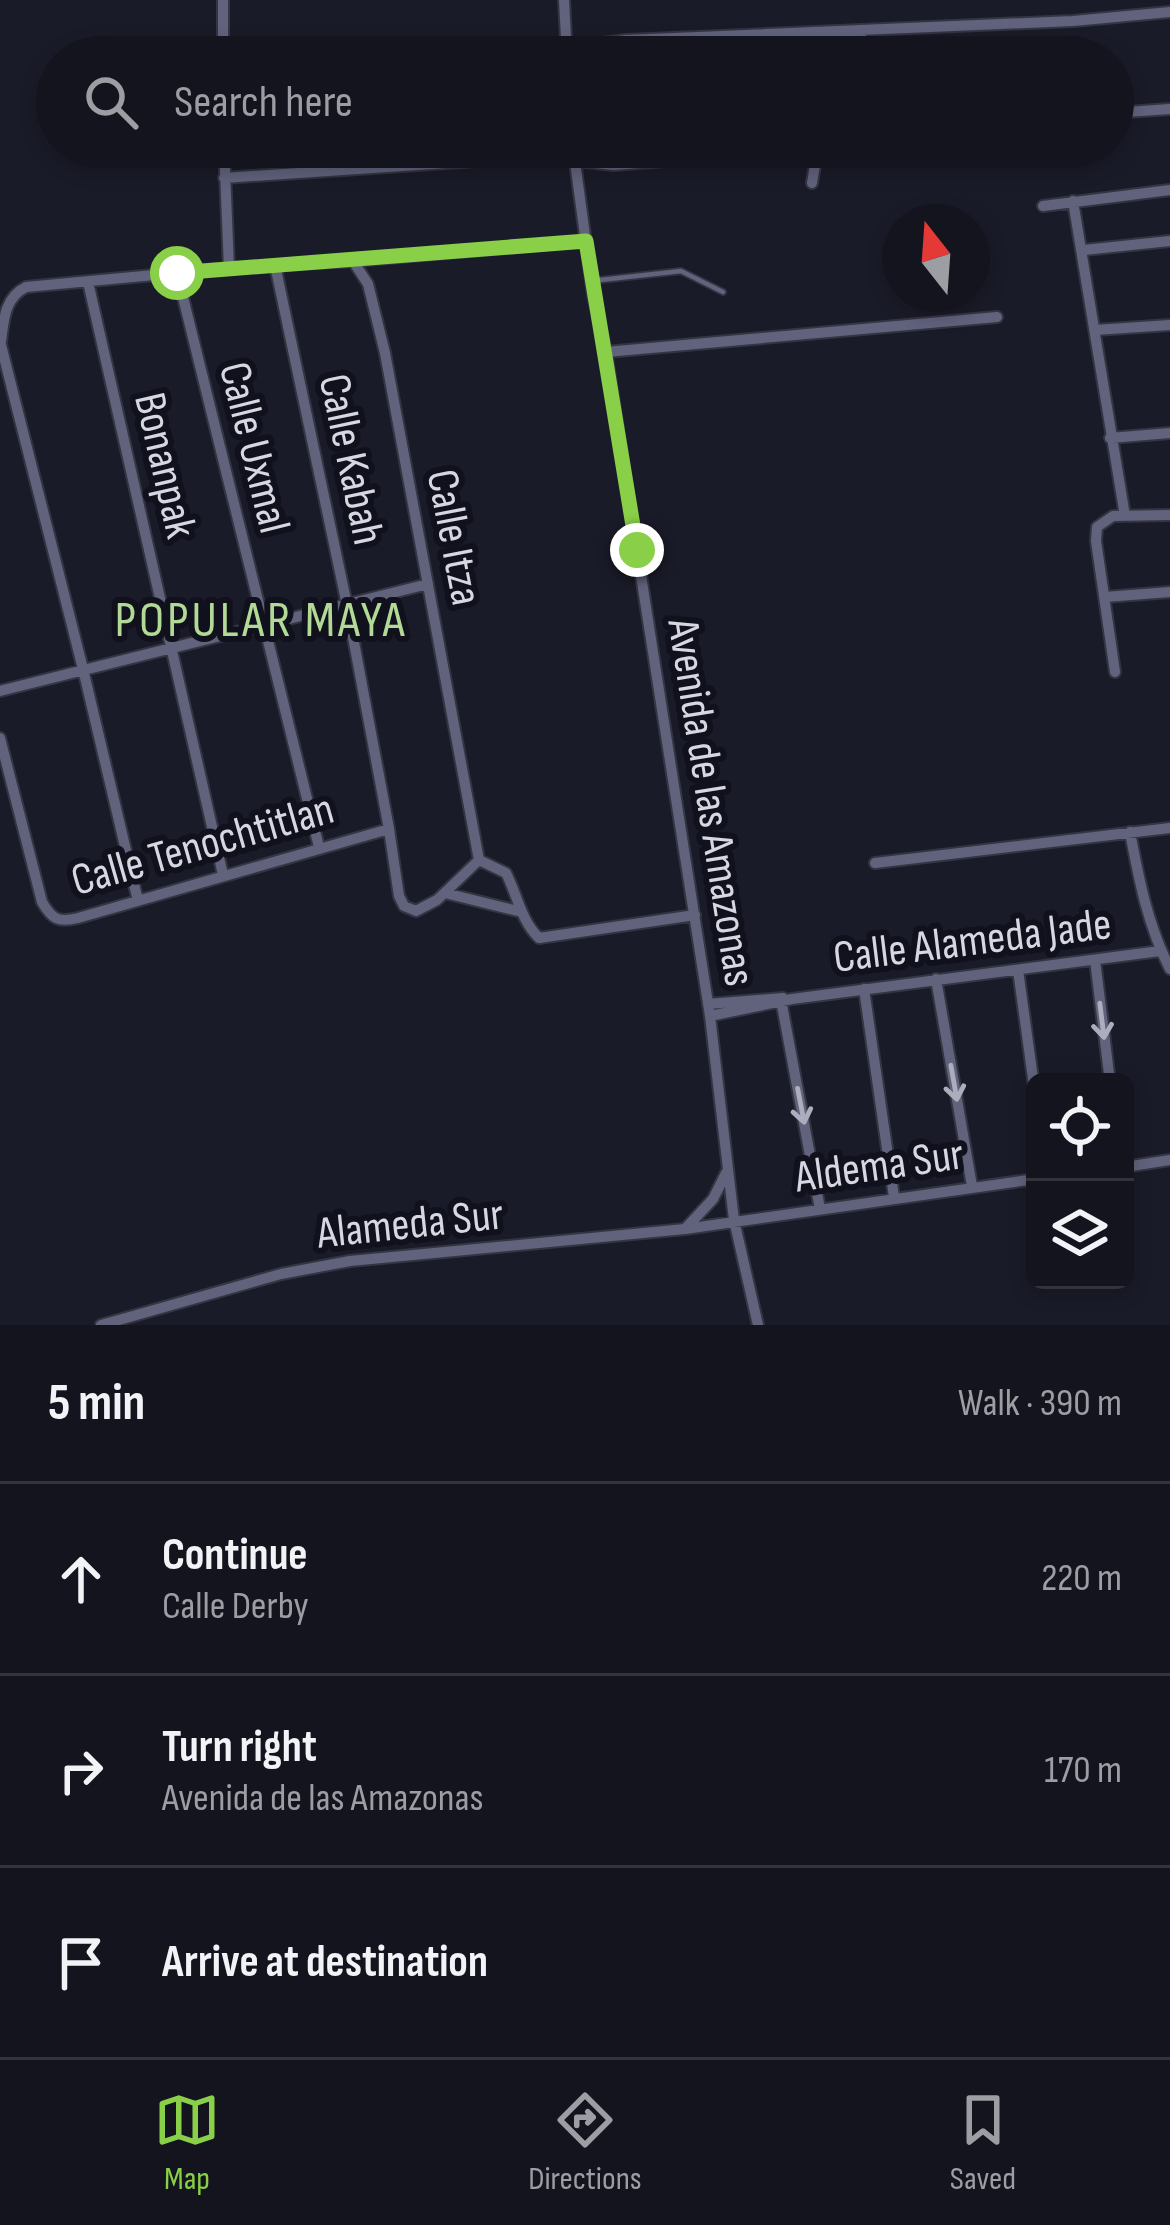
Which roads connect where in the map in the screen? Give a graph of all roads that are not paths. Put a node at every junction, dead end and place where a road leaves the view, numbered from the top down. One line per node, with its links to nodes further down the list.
1 (223, 0): 5 (street)
2 (564, 0): 6 (street)
3 (1170, 12): 4 (street)
4 (863, 31): 7 (street); 8 (street)
5 (223, 36)
6 (566, 36)
7 (731, 36)
8 (860, 36)
9 (1170, 109): 10 (street)
10 (1134, 112)
11 (224, 168): 15 (street)
12 (374, 168): 15 (street)
13 (575, 168): 20 (street, Avenida de las Amazonas)
14 (815, 168): 16 (street)
15 (224, 178): 25 (street)
16 (812, 183)
17 (1170, 190): 18 (street)
18 (1073, 201): 19 (street); 22 (street)
19 (1043, 206)
20 (586, 241): 23 (street); 27 (street, Avenida de las Amazonas)
21 (1170, 241): 22 (street)
22 (1084, 250): 32 (street)
23 (353, 261): 24 (street); 39 (street, Calle Itza)
24 (275, 265): 25 (street); 42 (street, Calle Kabah)
25 (229, 268): 26 (street)
26 (177, 273): 28 (street); 43 (street, Calle Uxmal)
27 (591, 280): 29 (lane); 34 (street, Avenida de las Amazonas)
28 (88, 282): 33 (street); 44 (street, Bonanpak)
29 (723, 292)
30 (997, 316): 34 (street)
31 (1170, 325): 32 (street)
32 (1095, 330): 36 (street)
33 (0, 346): 45 (street)
34 (606, 352): 59 (street, Avenida de las Amazonas)
35 (1170, 433): 36 (street)
36 (1110, 438): 38 (street)
37 (1170, 515): 38 (street)
38 (1125, 516): 41 (street)
39 (428, 584): 42 (street); 53 (street, Calle Itza)
40 (1170, 592): 41 (street)
41 (1105, 597): 46 (street)
42 (347, 605): 43 (street); 50 (street, Calle Kabah)
43 (263, 627): 44 (street); 52 (street, Calle Uxmal)
44 (172, 646): 45 (street); 55 (street, Bonanpak)
45 (83, 669): 47 (street); 57 (street)
46 (1115, 672)
47 (0, 691)
48 (0, 739): 57 (street, Calle Tenochtitlan)
49 (1170, 828): 51 (street)
50 (389, 829): 52 (street, Calle Tenochtitlan); 56 (street, Calle Kabah)
51 (1130, 832): 54 (street); 60 (street)
52 (319, 847): 55 (street, Calle Tenochtitlan)
53 (479, 860): 56 (street); 58 (street)
54 (875, 863)
55 (223, 875): 57 (street, Calle Tenochtitlan)
56 (445, 893): 58 (street)
57 (138, 901)
58 (522, 912): 59 (street)
59 (695, 915): 67 (street, Avenida de las Amazonas)
60 (1160, 951): 61 (street, Calle Alameda Jade); 62 (street)
61 (1094, 960): 63 (street, Calle Alameda Jade); 69 (street, one-way to 69)
62 (1170, 969)
63 (1018, 970): 64 (street, Calle Alameda Jade); 68 (street)
64 (936, 979): 65 (street, Calle Alameda Jade); 74 (street, one-way to 74)
65 (864, 989): 66 (street, Calle Alameda Jade); 75 (street)
66 (785, 1000): 67 (street, Calle Alameda Jade); 76 (street, one-way to 76)
67 (709, 1010): 72 (street, Avenida de las Amazonas)
68 (1032, 1073)
69 (1109, 1073)
70 (1170, 1160): 71 (street)
71 (1134, 1166)
72 (727, 1170): 77 (street, Avenida de las Amazonas); 78 (street)
73 (1026, 1180): 74 (street, Aldema Sur)
74 (972, 1186): 75 (street, Aldema Sur)
75 (894, 1197): 76 (street, Aldema Sur)
76 (820, 1209): 77 (street, Aldema Sur)
77 (734, 1220): 78 (street, Alameda Sur); 80 (street, Avenida de las Amazonas)
78 (685, 1228): 79 (street, Alameda Sur)
79 (101, 1325)
80 (758, 1325)

